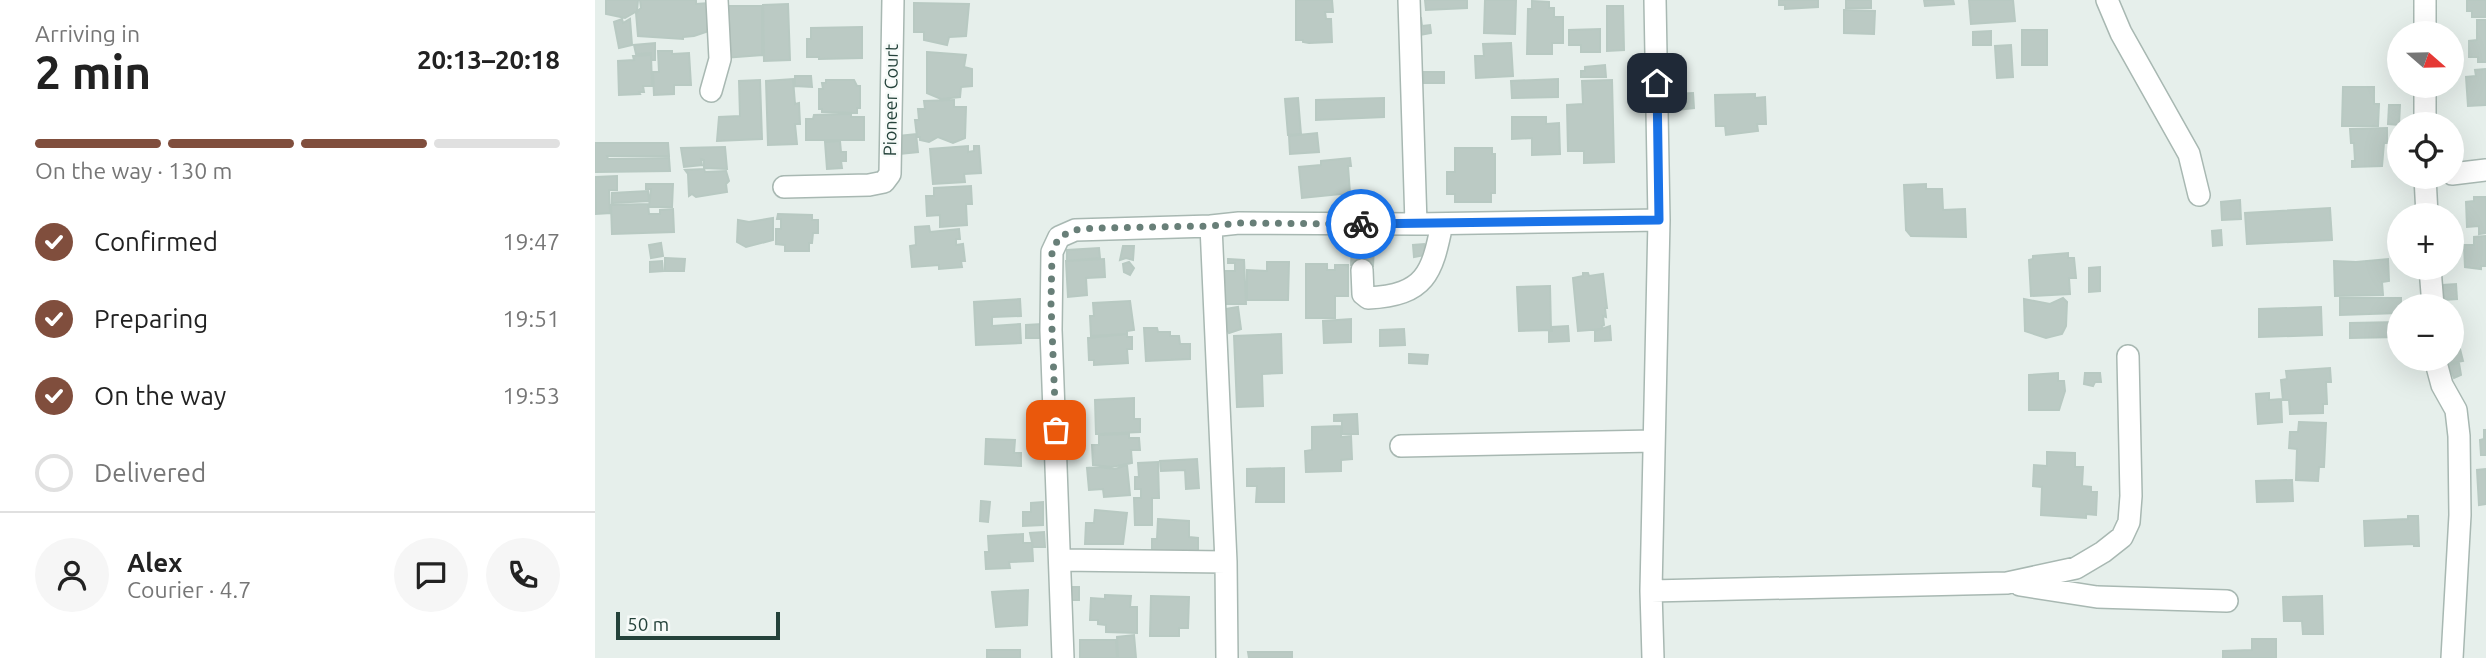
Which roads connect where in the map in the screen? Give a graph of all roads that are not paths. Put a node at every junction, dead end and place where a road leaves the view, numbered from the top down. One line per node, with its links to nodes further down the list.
1 (716, 0): 8 (street)
2 (893, 0): 11 (street, Pioneer Court)
3 (1409, 0): 14 (street)
4 (1655, 0): 13 (street)
5 (2107, 0): 12 (street)
6 (2425, 0): 7 (street)
7 (2425, 21)
8 (711, 91)
9 (2486, 170): 10 (street)
10 (2464, 173)
11 (784, 187)
12 (2199, 195)
13 (1659, 220): 15 (street); 20 (street)
14 (1416, 224): 15 (street); 16 (street)
15 (1441, 224): 17 (street)
16 (1211, 226): 22 (street); 23 (street)
17 (1362, 270)
18 (2128, 356): 24 (street)
19 (2438, 371): 30 (street)
20 (1654, 441): 21 (street); 25 (street)
21 (1401, 446)
22 (1060, 560): 23 (street); 27 (street)
23 (1226, 562): 28 (street)
24 (2007, 583): 25 (street); 26 (street)
25 (1651, 591): 29 (street)
26 (2227, 601)
27 (1063, 658)
28 (1227, 658)
29 (1654, 658)
30 (2452, 658)

